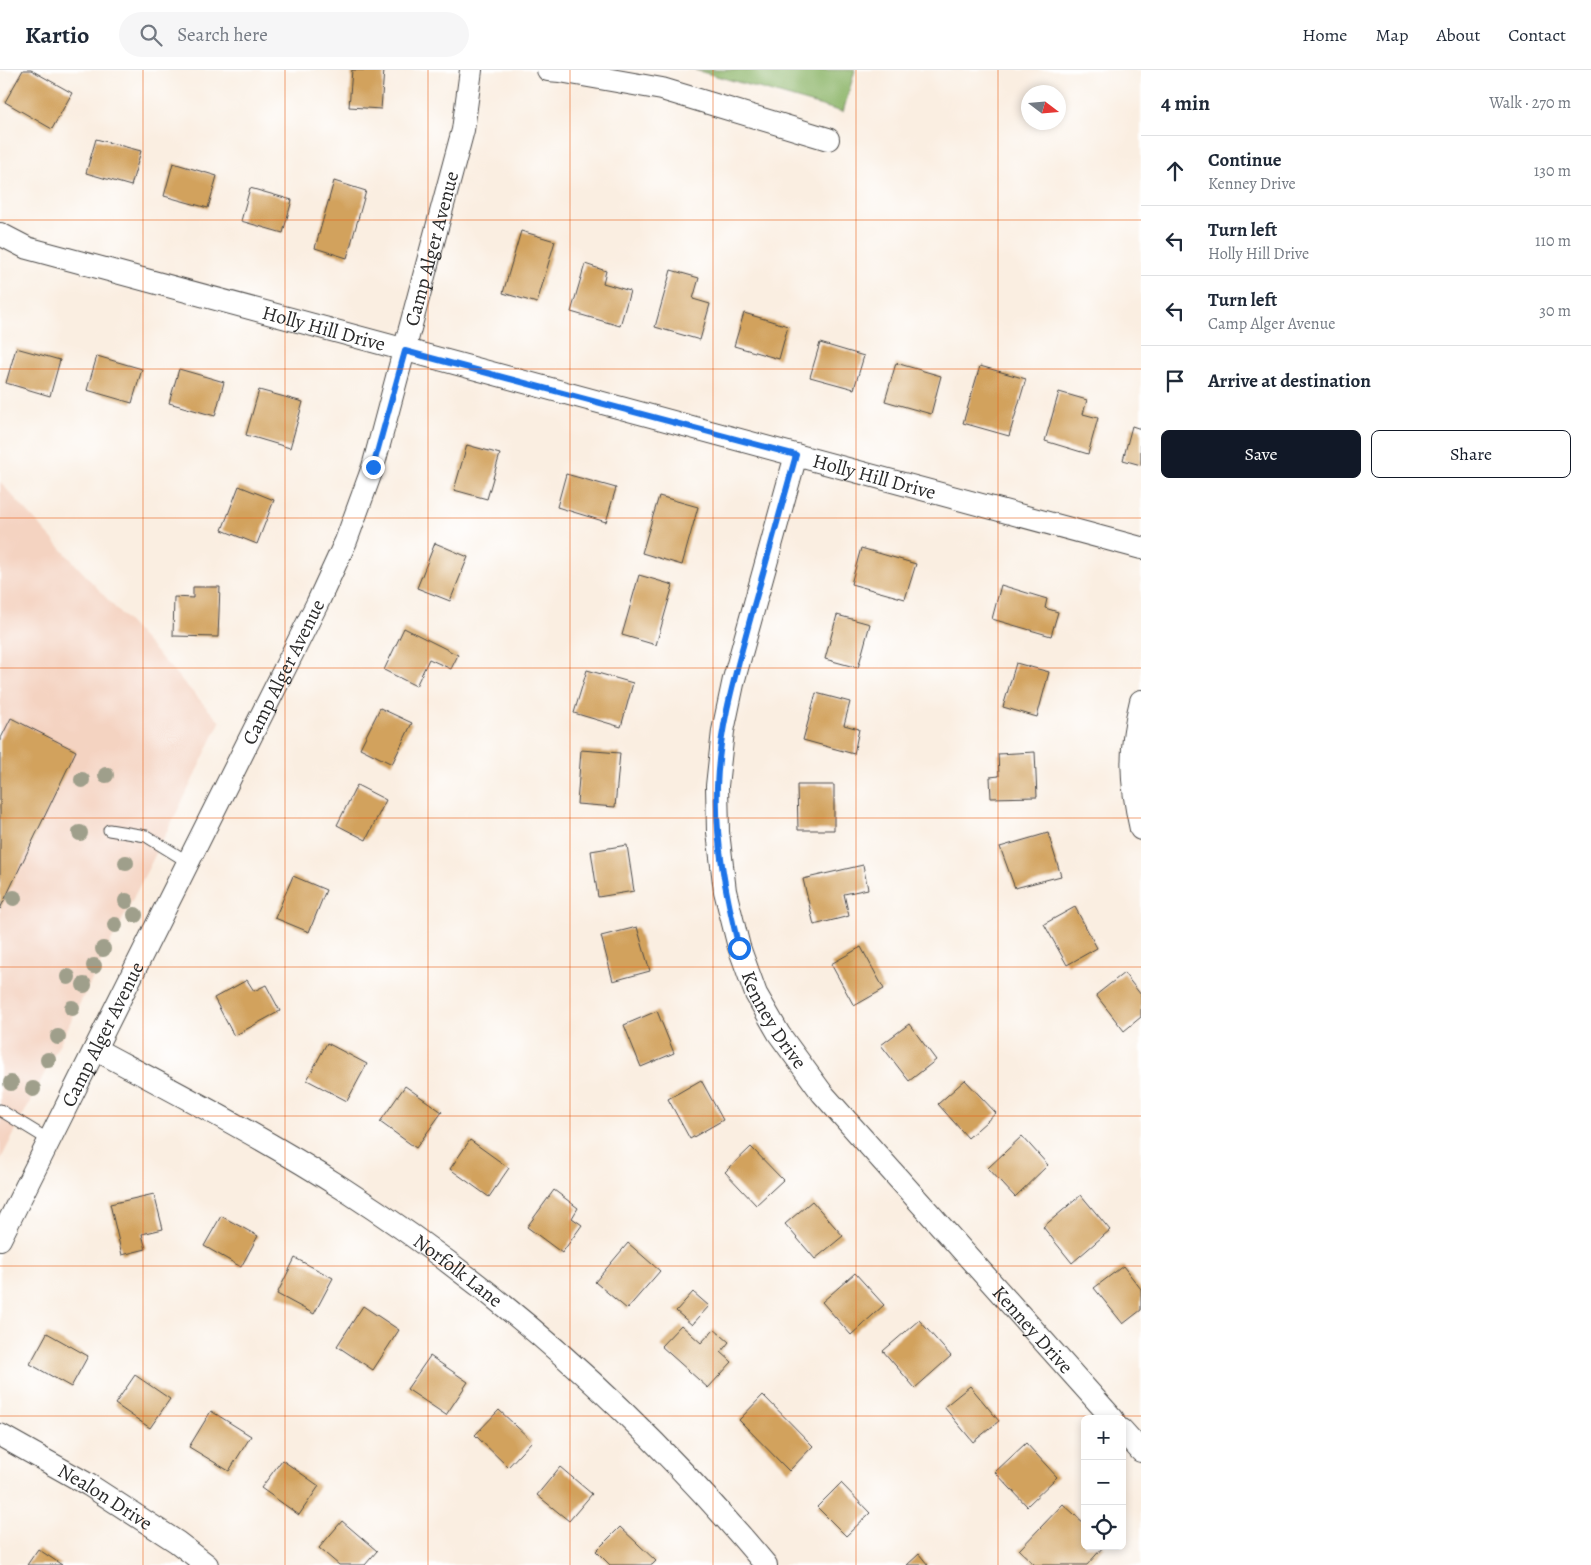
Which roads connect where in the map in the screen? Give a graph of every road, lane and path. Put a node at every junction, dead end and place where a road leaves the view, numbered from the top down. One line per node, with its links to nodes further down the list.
1 (471, 70): 5 (street, Camp Alger Avenue)
2 (548, 70): 3 (street)
3 (828, 139)
4 (0, 234): 5 (street, Holly Hill Drive)
5 (405, 351): 6 (street, Holly Hill Drive); 11 (street, Camp Alger Avenue)
6 (796, 455): 7 (street, Holly Hill Drive); 16 (street, Kenney Drive)
7 (1141, 548)
8 (1141, 701): 9 (street)
9 (1141, 829)
10 (109, 830): 11 (lane)
11 (188, 862): 12 (street, Camp Alger Avenue)
12 (95, 1049): 14 (street, Camp Alger Avenue); 21 (street, Norfolk Lane)
13 (0, 1110): 14 (lane)
14 (49, 1140): 15 (street, Camp Alger Avenue)
15 (0, 1239)
16 (1109, 1415)
17 (1126, 1434): 19 (street)
18 (0, 1435): 20 (street, Nealon Drive)
19 (1141, 1451)
20 (207, 1565)
21 (766, 1565)

